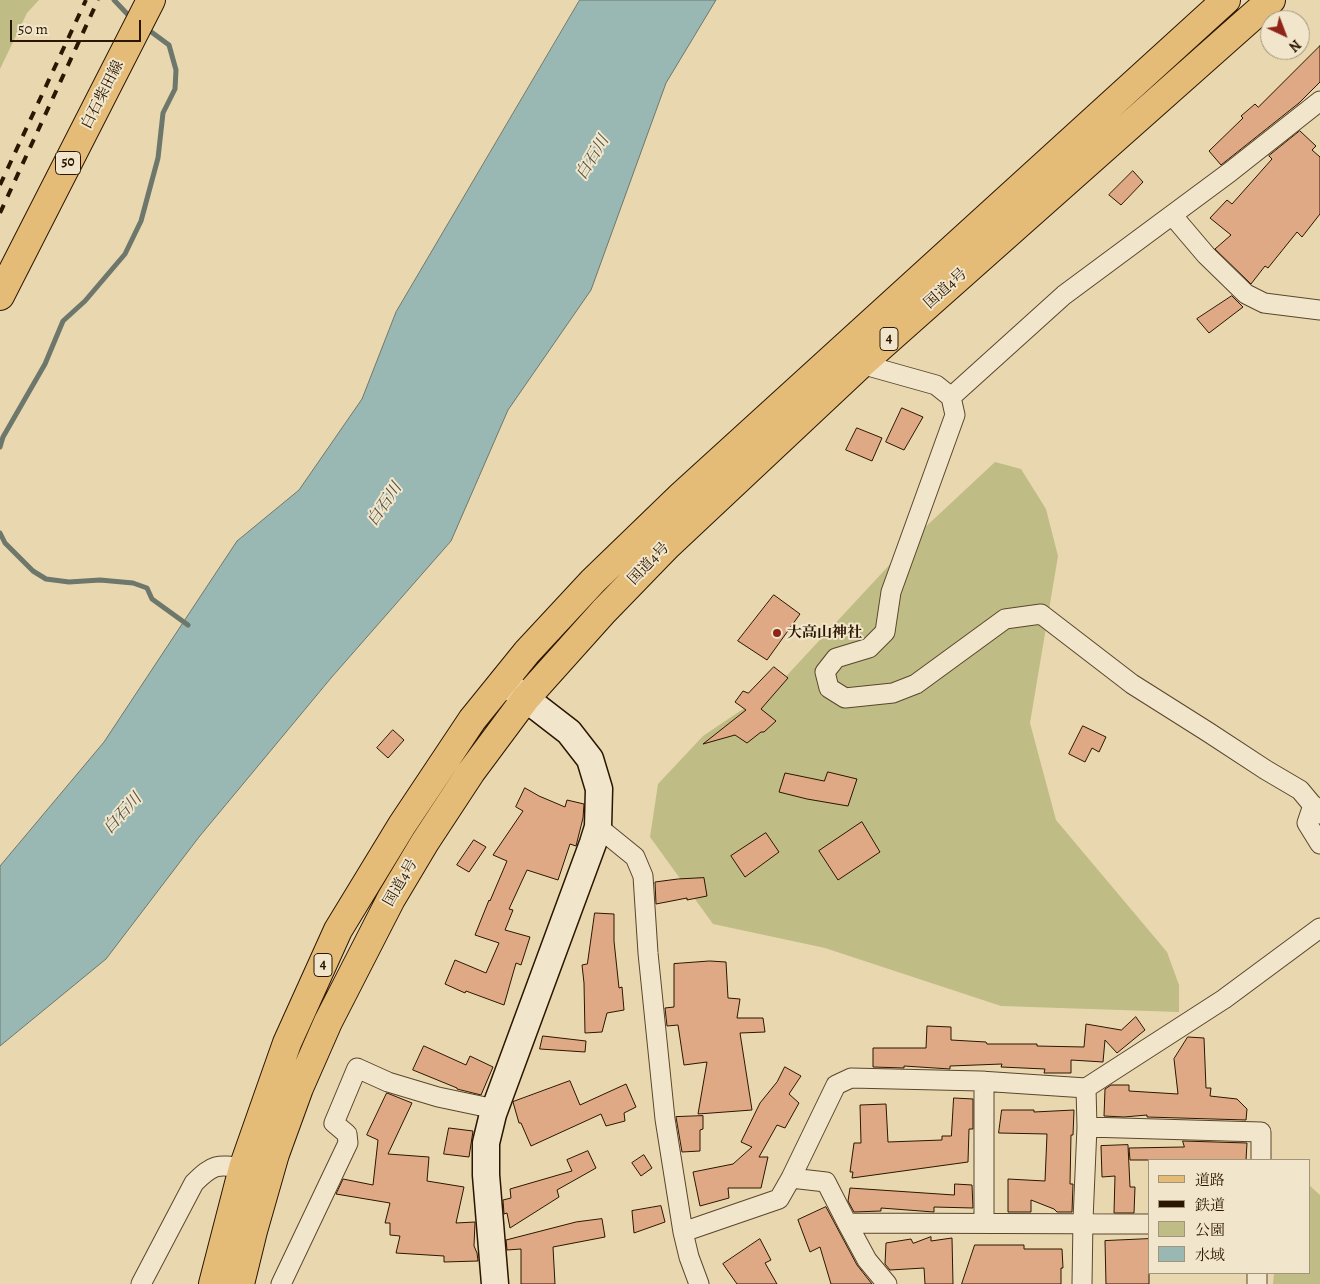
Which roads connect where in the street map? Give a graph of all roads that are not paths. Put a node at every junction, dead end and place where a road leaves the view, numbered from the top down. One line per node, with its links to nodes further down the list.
1 (1226, 0): 10 (main road, 国道4号 / 4)
2 (1271, 0): 8 (main road, 国道4号 / 4)
3 (144, 15): 6 (main road, 白石柴田線 / 50)
4 (1320, 101): 5 (street)
5 (1172, 215): 7 (street); 9 (street)
6 (0, 296)
7 (1320, 310)
8 (861, 364): 9 (street); 11 (main road, 国道4号 / 4)
9 (951, 397): 12 (street)
10 (503, 681): 11 (street); 21 (main road, 国道4号 / 4)
11 (526, 698): 13 (street); 30 (main road, 国道4号 / 4)
12 (1316, 810): 14 (street)
13 (598, 826): 18 (street); 27 (street)
14 (1320, 844)
15 (1320, 928): 17 (street)
16 (984, 1081): 17 (street); 22 (street); 24 (street)
17 (1086, 1088): 19 (street)
18 (495, 1109): 31 (street); 32 (street)
19 (1087, 1127): 20 (street); 25 (street)
20 (1261, 1159)
21 (243, 1168): 28 (street); 29 (main road, 国道4号 / 4)
22 (791, 1178): 23 (street); 27 (street)
23 (847, 1222): 24 (street); 34 (street)
24 (984, 1223): 25 (street)
25 (1083, 1223): 26 (street); 35 (street)
26 (1148, 1224)
27 (683, 1232): 33 (street)
28 (141, 1284)
29 (213, 1284)
30 (240, 1284)
31 (281, 1284)
32 (495, 1284)
33 (699, 1284)
34 (887, 1284)
35 (1082, 1284)

